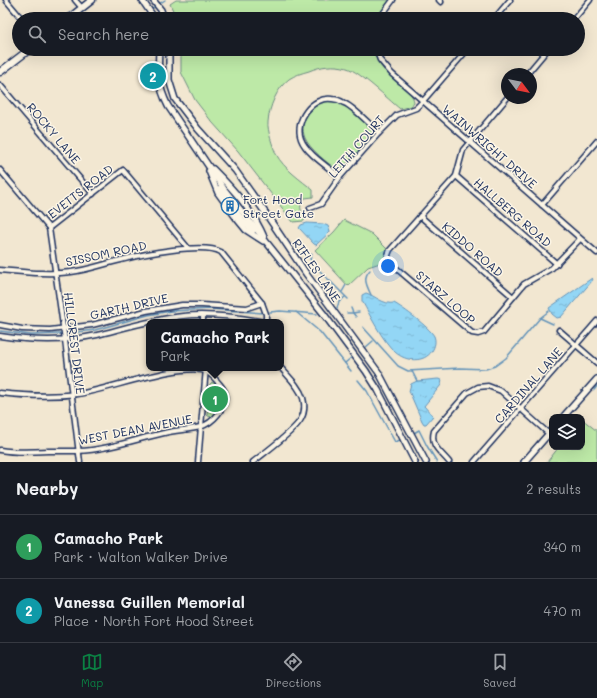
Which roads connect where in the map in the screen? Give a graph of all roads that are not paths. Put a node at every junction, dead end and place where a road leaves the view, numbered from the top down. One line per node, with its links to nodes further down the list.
1 (6, 0): 10 (street)
2 (75, 0): 9 (street)
3 (92, 0): 9 (main road)
4 (142, 0): 12 (street)
5 (153, 0): 13 (street)
6 (394, 0): 14 (street)
7 (510, 0): 15 (street)
8 (590, 0): 16 (street)
9 (82, 8): 11 (main road)
10 (16, 12)
11 (77, 12)
12 (150, 12)
13 (162, 12)
14 (385, 12)
15 (500, 12)
16 (580, 12)
17 (21, 56): 24 (main road)
18 (159, 56): 77 (street, RIFLES LANE)
19 (169, 56): 78 (street, RIFLES LANE)
20 (378, 56): 26 (street, WAINWRIGHT DRIVE)
21 (462, 56): 26 (street, LEITH COURT)
22 (542, 56): 23 (street)
23 (532, 68)
24 (0, 72)
25 (0, 85): 34 (street, ROCKY LANE)
26 (423, 101): 28 (street, LEITH COURT); 29 (street, WAINWRIGHT DRIVE)
27 (502, 104): 29 (street, STARZ LOOP)
28 (379, 133): 33 (street, LEITH COURT); 33 (street)
29 (470, 142): 32 (street, STARZ LOOP); 35 (street, WAINWRIGHT DRIVE)
30 (597, 142): 35 (street)
31 (0, 170): 38 (street)
32 (456, 176): 37 (street, STARZ LOOP); 42 (street, HALLBERG ROAD)
33 (340, 177): 36 (street, LEITH COURT)
34 (93, 194): 38 (street, EVETTS ROAD); 40 (street, EVETTS ROAD)
35 (542, 205): 39 (street, WAINWRIGHT DRIVE)
36 (310, 208)
37 (420, 216): 45 (street, KIDDO ROAD); 45 (street, STARZ LOOP)
38 (49, 228): 44 (street, HILLCREST DRIVE)
39 (580, 239): 41 (street, WAINWRIGHT DRIVE); 42 (street, STARZ LOOP)
40 (188, 248): 44 (street, SISSOM ROAD); 46 (street, SISSOM ROAD)
41 (597, 253)
42 (557, 264): 45 (street, STARZ LOOP)
43 (0, 270): 44 (street, SISSOM ROAD)
44 (56, 273): 54 (street, HILLCREST DRIVE)
45 (513, 297)
46 (262, 303): 50 (street); 54 (street, GARTH DRIVE)
47 (203, 316): 48 (street); 49 (street)
48 (161, 319)
49 (250, 319)
50 (265, 319)
51 (597, 321): 58 (street, CARDINAL LANE)
52 (146, 322): 57 (street)
53 (0, 326): 54 (street, GARTH DRIVE)
54 (64, 329): 57 (street, HILLCREST DRIVE)
55 (559, 330): 58 (street)
56 (0, 336): 57 (street)
57 (65, 340): 66 (street, HILLCREST DRIVE)
58 (576, 345): 59 (street); 67 (street, CARDINAL LANE)
59 (597, 363)
60 (178, 371): 66 (street)
61 (206, 371): 69 (street)
62 (208, 371): 69 (street)
63 (284, 371): 76 (street)
64 (597, 378): 68 (street)
65 (0, 393): 66 (street)
66 (71, 395): 73 (street, HILLCREST DRIVE)
67 (521, 408): 70 (street); 79 (street); 80 (street, CARDINAL LANE)
68 (566, 414)
69 (201, 427): 73 (street, WEST DEAN AVENUE); 75 (street)
70 (549, 431)
71 (549, 433): 81 (street)
72 (0, 450): 73 (street, WEST DEAN AVENUE)
73 (79, 451): 74 (street, HILLCREST DRIVE)
74 (80, 462)
75 (198, 462)
76 (253, 462)
77 (415, 462)
78 (426, 462)
79 (449, 462)
80 (474, 462)
81 (524, 462)

